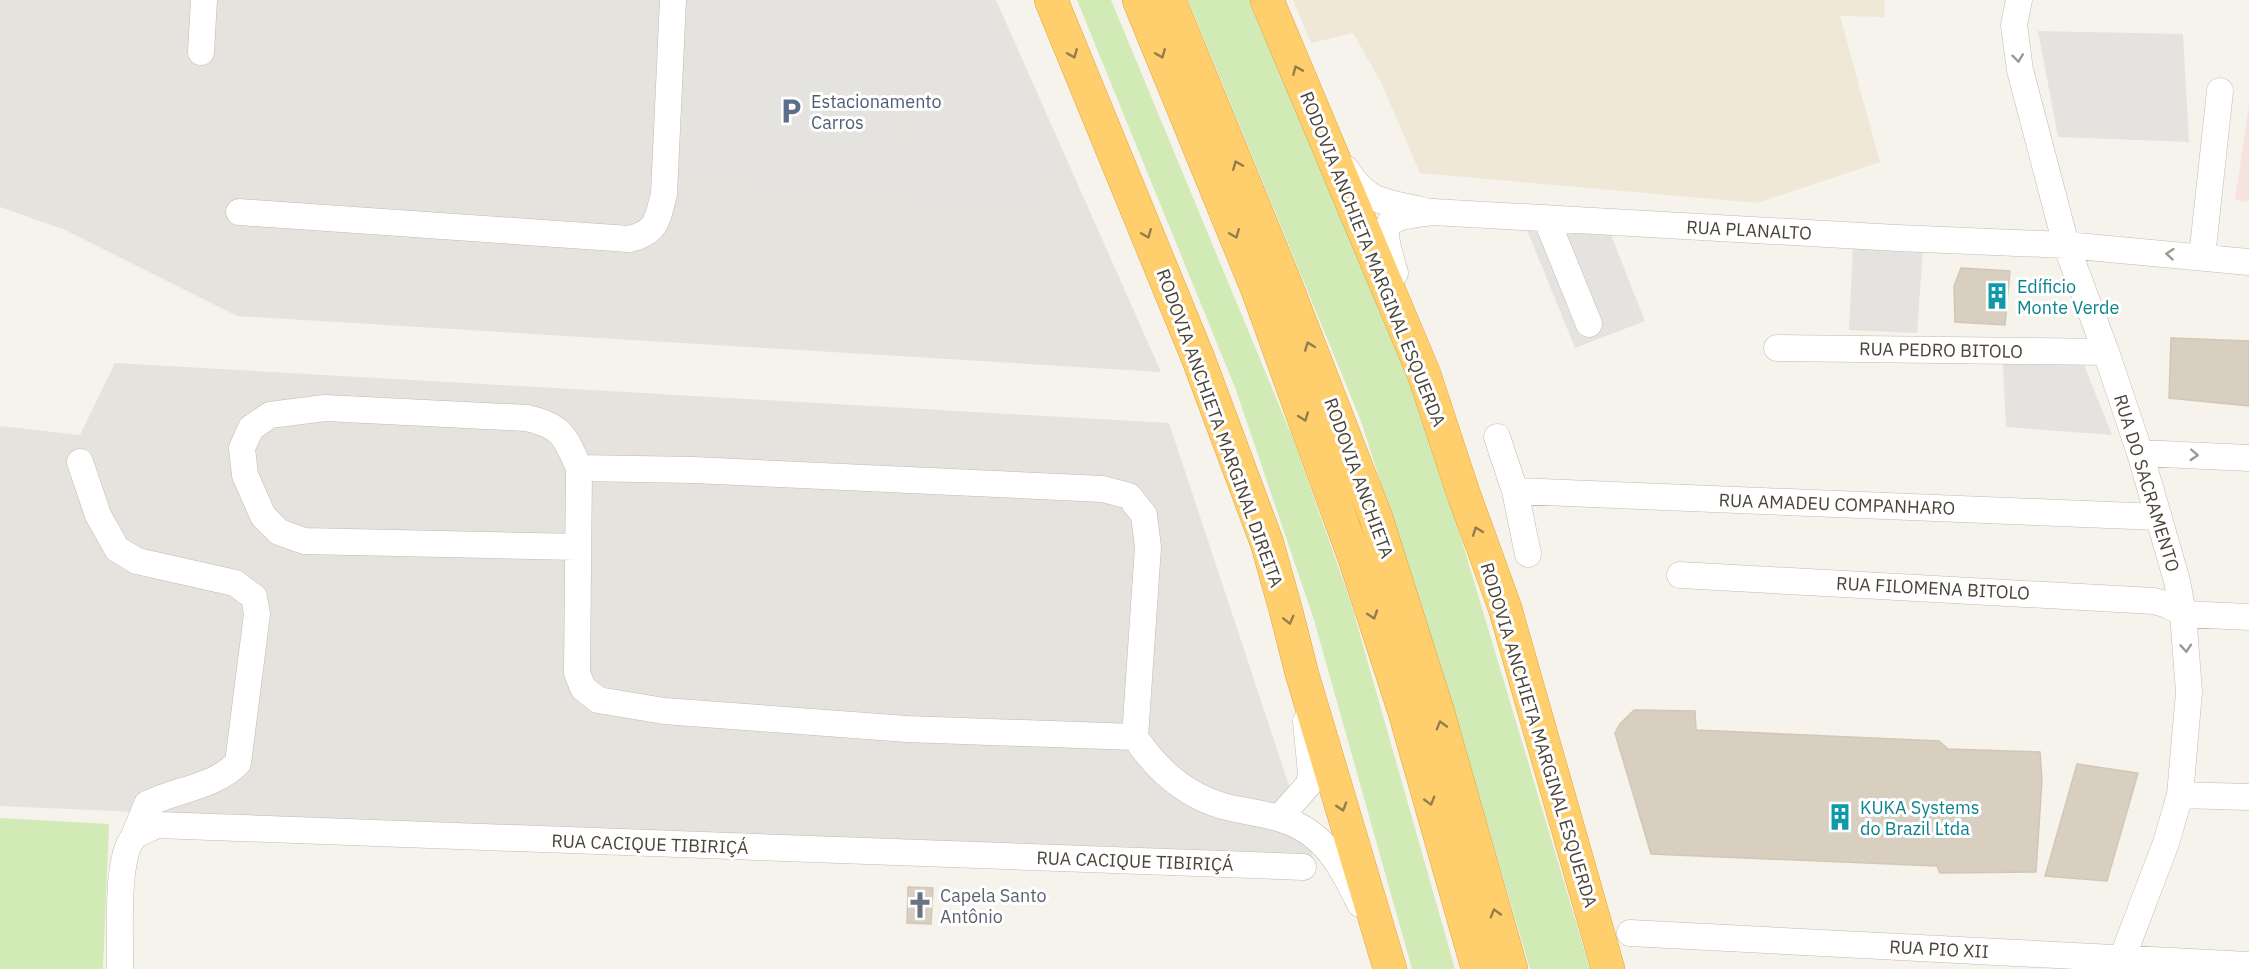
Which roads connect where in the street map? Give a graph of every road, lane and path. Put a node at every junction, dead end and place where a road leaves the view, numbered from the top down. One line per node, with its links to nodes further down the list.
1 (204, 0): 8 (street)
2 (673, 0): 11 (street)
3 (1051, 0): 33 (highway, RODOVIA ANCHIETA MARGINAL DIREITA, one-way to 33)
4 (1139, 0): 45 (highway, RODOVIA ANCHIETA, one-way to 45)
5 (1169, 0): 46 (highway, RODOVIA ANCHIETA, one-way to 5)
6 (1268, 0): 10 (highway, RODOVIA ANCHIETA MARGINAL ESQUERDA, one-way to 6)
7 (2019, 0): 14 (street, RUA DO SACRAMENTO, one-way to 14)
8 (201, 52)
9 (2220, 91): 15 (street)
10 (1321, 130): 12 (street, RUA PLANALTO); 20 (highway, RODOVIA ANCHIETA MARGINAL ESQUERDA)
11 (239, 212)
12 (1433, 212): 13 (street, RUA PLANALTO); 20 (street, RUA PLANALTO)
13 (1546, 218): 14 (street, RUA PLANALTO); 17 (street)
14 (2066, 245): 15 (street, RUA PLANALTO, one-way to 14); 19 (street, RUA DO SACRAMENTO)
15 (2202, 257): 16 (street, RUA PLANALTO)
16 (2249, 262)
17 (1588, 324)
18 (1777, 348): 19 (street, RUA PEDRO BITOLO)
19 (2106, 352): 22 (street, RUA DO SACRAMENTO)
20 (1424, 375): 47 (highway, RODOVIA ANCHIETA MARGINAL ESQUERDA, one-way to 20)
21 (1497, 437): 26 (street)
22 (2140, 453): 23 (street, one-way to 23); 27 (street, RUA DO SACRAMENTO)
23 (2249, 458)
24 (80, 462): 38 (street)
25 (579, 468): 28 (street); 28 (street); 34 (street)
26 (1515, 491): 27 (street, RUA AMADEU COMPANHARO); 29 (street)
27 (2159, 517): 31 (street, RUA DO SACRAMENTO)
28 (578, 548): 34 (street)
29 (1528, 554)
30 (1680, 574): 31 (street, RUA FILOMENA BITOLO)
31 (2184, 614): 32 (street); 35 (street, RUA DO SACRAMENTO, one-way to 35)
32 (2249, 617)
33 (1302, 674): 37 (street); 41 (highway, RODOVIA ANCHIETA MARGINAL DIREITA, one-way to 41)
34 (1135, 737): 37 (street)
35 (2180, 795): 36 (street); 42 (street, RUA DO SACRAMENTO)
36 (2249, 797)
37 (1280, 817): 41 (street)
38 (134, 836): 39 (street, RUA CACIQUE TIBIRIÇÁ); 44 (street)
39 (1303, 867)
40 (1630, 933): 42 (street, RUA PIO XII)
41 (1387, 960)
42 (2120, 964): 43 (street, RUA PIO XII)
43 (2249, 965)
44 (120, 969)
45 (1478, 969)
46 (1510, 969)
47 (1608, 969)

